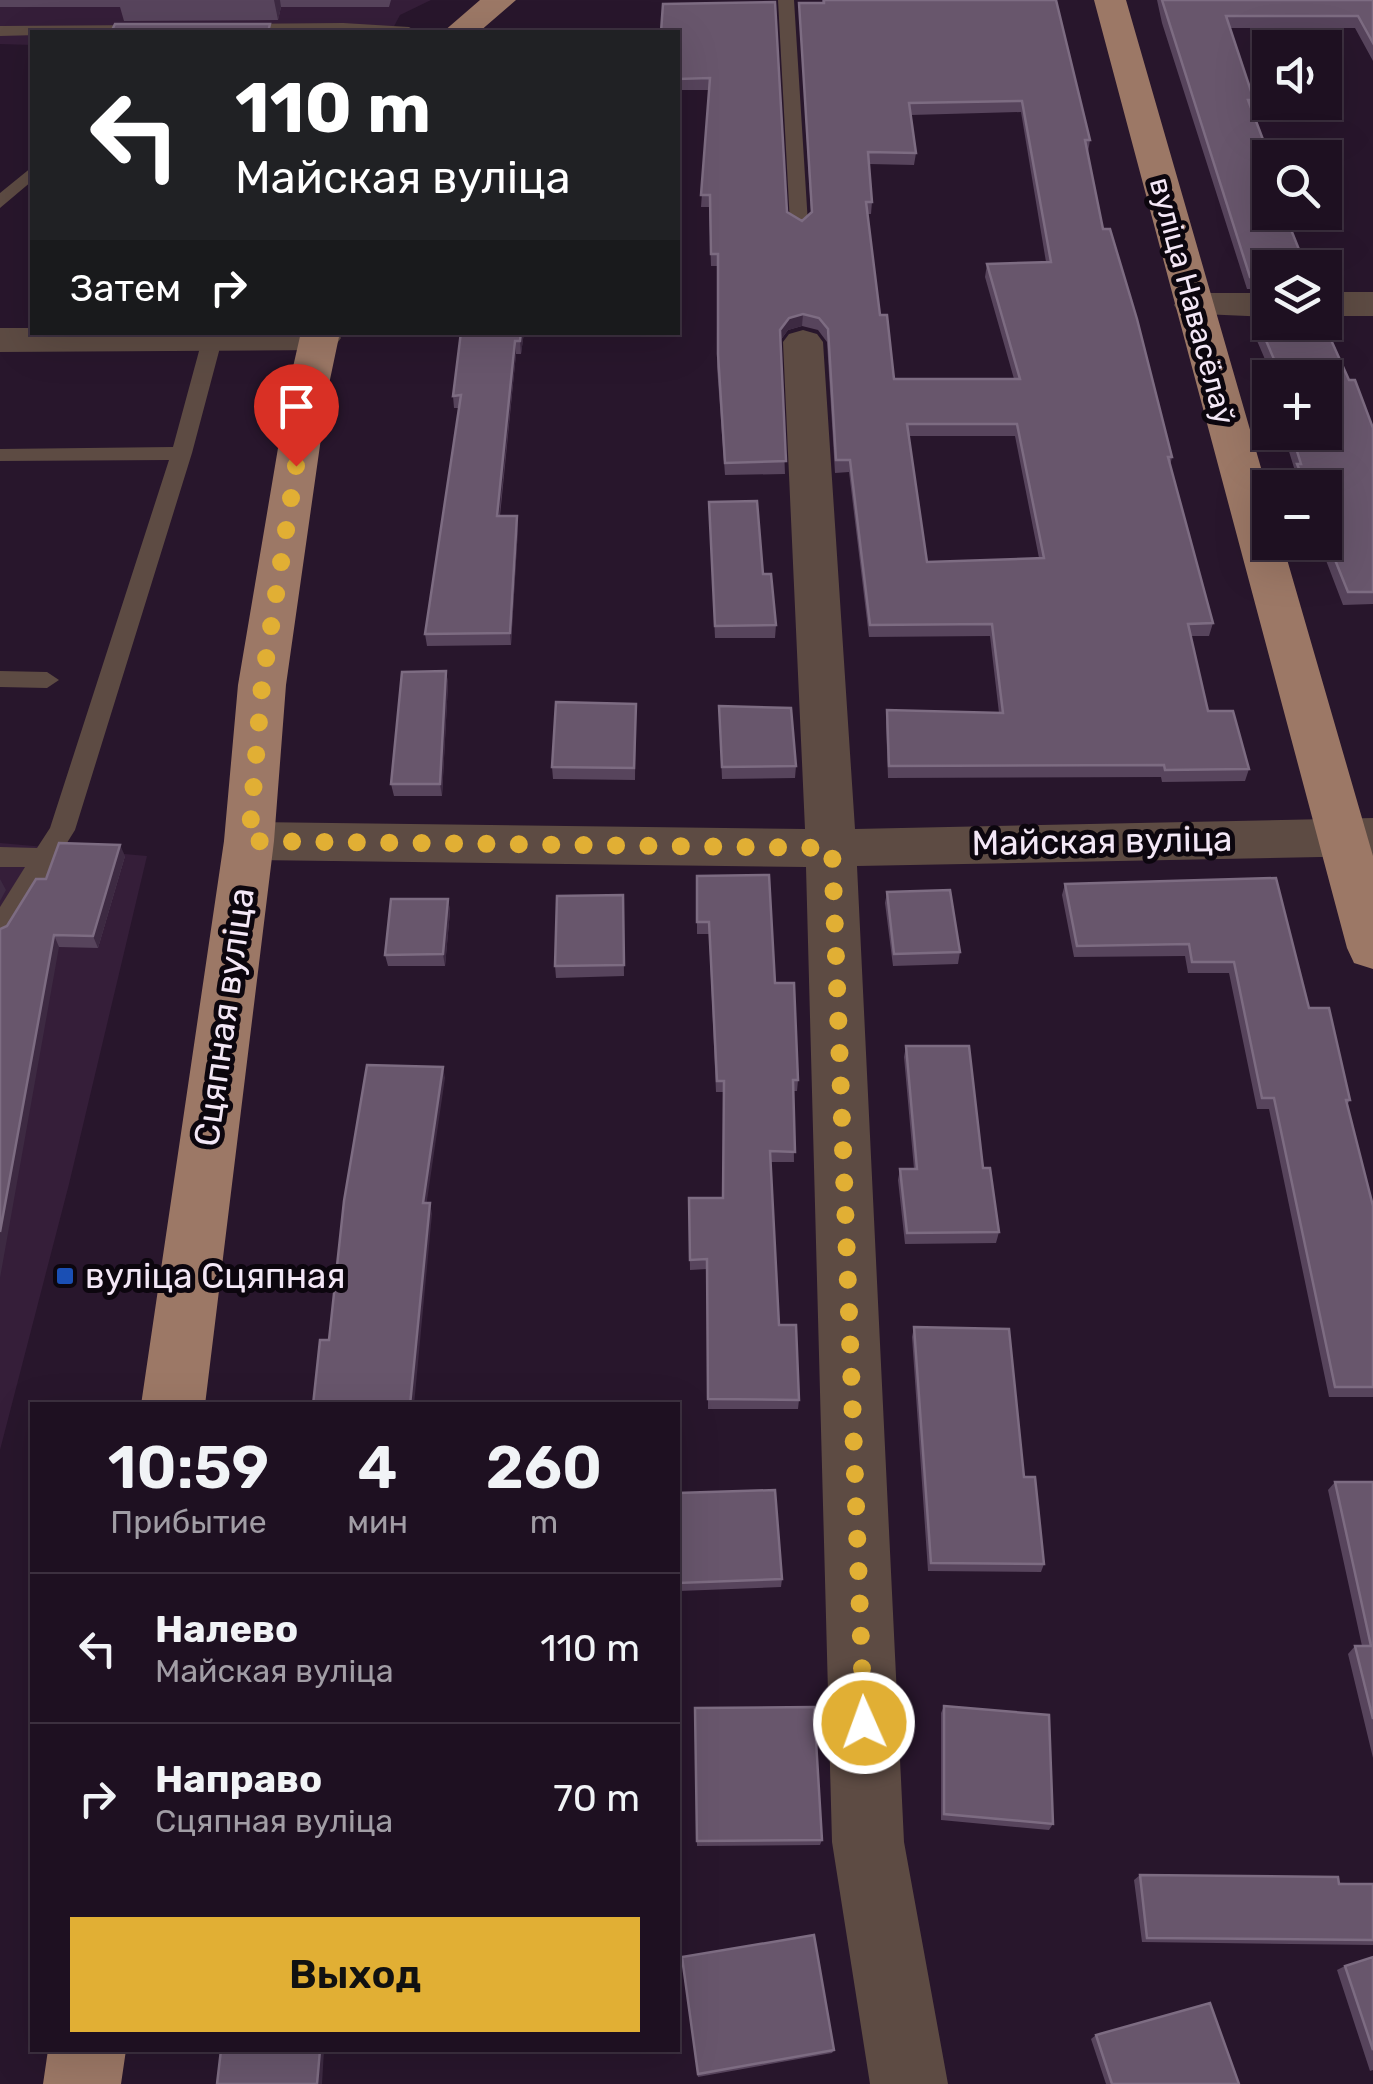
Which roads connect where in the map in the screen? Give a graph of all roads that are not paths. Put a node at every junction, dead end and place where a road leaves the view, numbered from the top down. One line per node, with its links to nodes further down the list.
1 (500, 0): 6 (main road)
2 (786, 0): 11 (lane)
3 (1110, 0): 15 (main road, вуліца Навасёлаў)
4 (210, 29): 5 (lane)
5 (376, 30)
6 (462, 30)
7 (0, 31): 8 (lane)
8 (30, 31)
9 (30, 174): 10 (lane)
10 (0, 203)
11 (799, 224)
12 (1252, 304): 15 (street)
13 (1342, 304): 14 (street)
14 (1373, 304)
15 (1193, 305): 24 (main road, вуліца Навасёлаў)
16 (321, 335): 18 (street); 25 (main road, Сцяпная вуліца)
17 (0, 340): 18 (street)
18 (212, 340): 20 (lane)
19 (803, 342): 26 (street)
20 (182, 453): 21 (lane); 28 (lane)
21 (0, 455)
22 (0, 679): 23 (lane)
23 (47, 680)
24 (1357, 836): 26 (street, Майская вуліца); 30 (main road, вуліца Навасёлаў)
25 (249, 841): 26 (street, Майская вуліца); 31 (main road, Сцяпная вуліца)
26 (832, 848): 34 (street)
27 (0, 857): 28 (lane)
28 (44, 858): 29 (lane)
29 (0, 930)
30 (1373, 948)
31 (172, 1402)
32 (87, 2052): 33 (main road)
33 (82, 2084)
34 (909, 2084)

